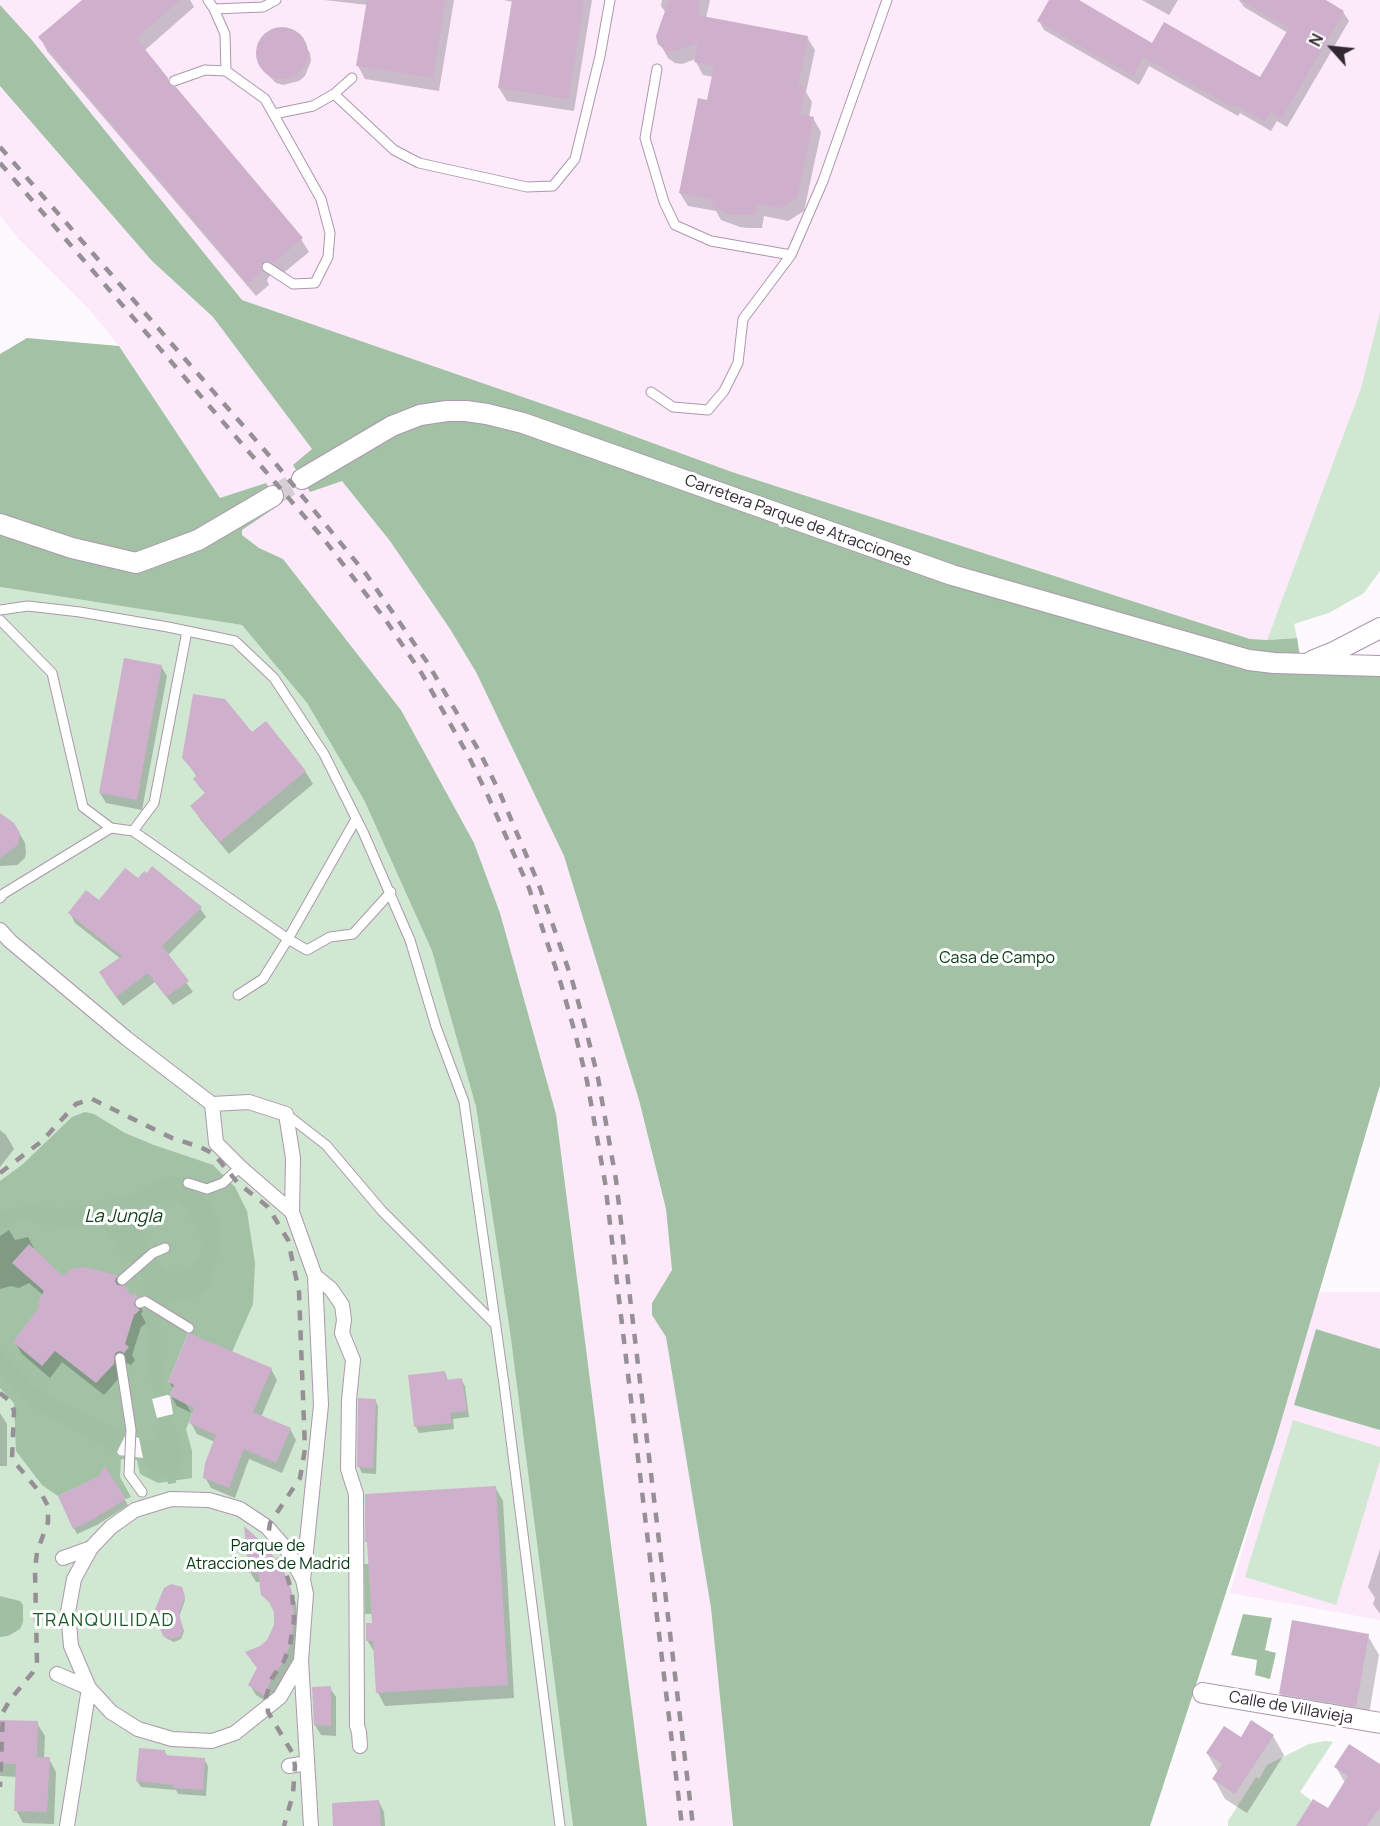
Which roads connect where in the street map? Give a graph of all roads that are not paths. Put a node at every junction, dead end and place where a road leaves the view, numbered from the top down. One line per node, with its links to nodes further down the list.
1 (208, 0): 5 (lane)
2 (276, 0): 5 (lane)
3 (610, 0): 10 (lane)
4 (887, 0): 12 (lane)
5 (214, 9): 7 (lane)
6 (657, 69): 12 (lane)
7 (226, 71): 9 (lane); 11 (lane)
8 (352, 78): 10 (lane)
9 (174, 81)
10 (334, 94): 11 (lane)
11 (274, 114): 13 (lane)
12 (791, 255): 14 (lane)
13 (267, 267)
14 (651, 392)
15 (302, 479): 22 (street, Carretera Parque de Atracciones)
16 (273, 496): 17 (street)
17 (0, 524)
18 (0, 610): 21 (lane)
19 (0, 620): 25 (lane)
20 (1380, 628): 22 (street, Carretera Parque de Atracciones)
21 (187, 631): 24 (lane); 26 (lane)
22 (1307, 663): 23 (street, Carretera Parque de Atracciones)
23 (1380, 666)
24 (356, 819): 27 (lane); 30 (lane)
25 (111, 828): 26 (lane); 28 (lane)
26 (133, 831): 30 (lane)
27 (391, 892): 30 (lane); 41 (lane)
28 (0, 898)
29 (0, 930): 32 (street)
30 (288, 939): 31 (lane)
31 (238, 995)
32 (212, 1104): 33 (street); 34 (street)
33 (286, 1114): 36 (street); 41 (lane)
34 (240, 1167): 35 (lane); 36 (street)
35 (188, 1183)
36 (292, 1212): 38 (street)
37 (165, 1248): 39 (lane)
38 (315, 1276): 47 (street); 53 (street)
39 (122, 1280)
40 (145, 1304): 42 (lane)
41 (496, 1325): 58 (lane)
42 (188, 1330)
43 (120, 1358): 44 (lane)
44 (142, 1492)
45 (91, 1548): 46 (street); 47 (street); 50 (street)
46 (63, 1558)
47 (303, 1580): 48 (street)
48 (301, 1661): 50 (street); 54 (street)
49 (57, 1674): 50 (street)
50 (89, 1688): 56 (street)
51 (1203, 1693): 52 (street, Calle de Villavieja)
52 (1380, 1724)
53 (360, 1746)
54 (307, 1763): 55 (street); 57 (street)
55 (289, 1766)
56 (67, 1826)
57 (311, 1826)
58 (560, 1826)

